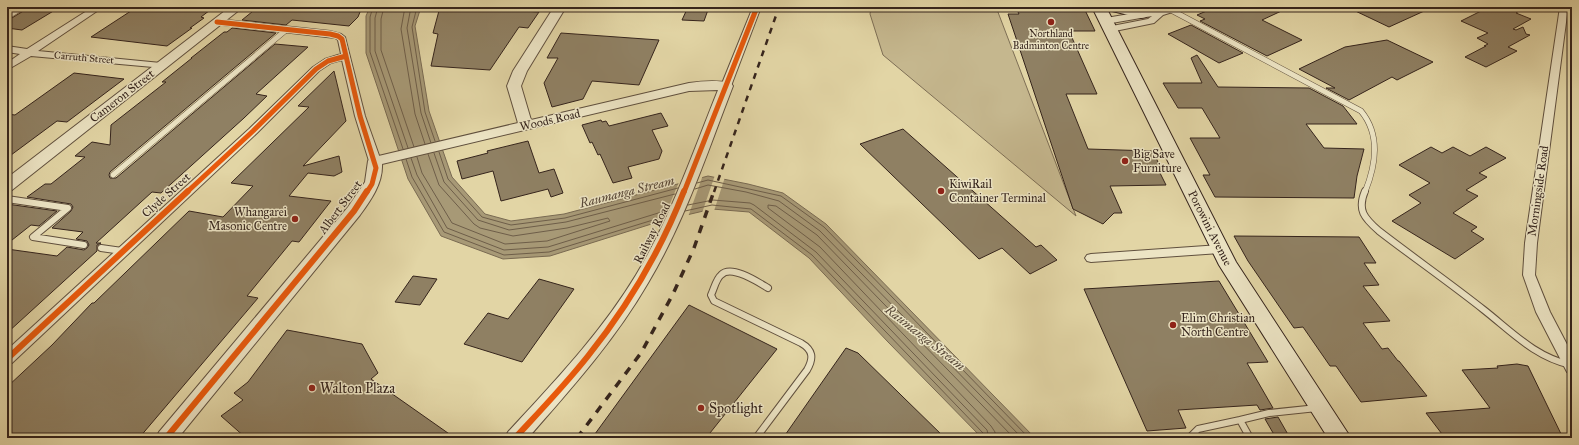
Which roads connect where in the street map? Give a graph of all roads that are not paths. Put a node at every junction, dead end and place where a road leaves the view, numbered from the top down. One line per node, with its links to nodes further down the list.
1 (23, 7): 11 (lane)
2 (99, 7): 16 (street)
3 (237, 7): 12 (street, Cameron Street)
4 (560, 7): 21 (street)
5 (757, 7): 20 (street, Railway Road)
6 (1099, 7): 13 (main road, Porowini Avenue)
7 (1113, 7): 10 (main road)
8 (1564, 7): 33 (street, Morningside Road)
9 (1171, 10): 10 (street); 13 (street); 33 (lane)
10 (1141, 14): 13 (street)
11 (7, 17)
12 (217, 22): 14 (street, Albert Street); 18 (street, Cameron Street)
13 (1108, 26): 28 (main road, Porowini Avenue)
14 (286, 30): 17 (street, Albert Street); 23 (lane)
15 (7, 49): 16 (street, Carruth Street)
16 (30, 52): 18 (street, Carruth Street); 19 (street)
17 (346, 56): 22 (street, Albert Street); 29 (street, Clyde Street)
18 (161, 66): 24 (street, Cameron Street)
19 (7, 67)
20 (726, 86): 21 (street, Woods Road); 37 (street, Railway Road)
21 (526, 125): 22 (street, Woods Road)
22 (375, 161): 36 (street, Albert Street)
23 (113, 175)
24 (7, 186)
25 (7, 199): 26 (lane)
26 (84, 245)
27 (101, 248): 29 (lane)
28 (1220, 249): 30 (street); 34 (main road, Porowini Avenue)
29 (122, 251): 32 (street, Clyde Street)
30 (1091, 258)
31 (768, 288): 38 (lane)
32 (7, 360)
33 (1571, 366)
34 (1321, 408): 35 (lane); 41 (main road, Porowini Avenue)
35 (1240, 420): 39 (lane); 40 (lane)
36 (166, 438)
37 (515, 438)
38 (756, 438)
39 (1189, 438)
40 (1250, 438)
41 (1340, 438)

